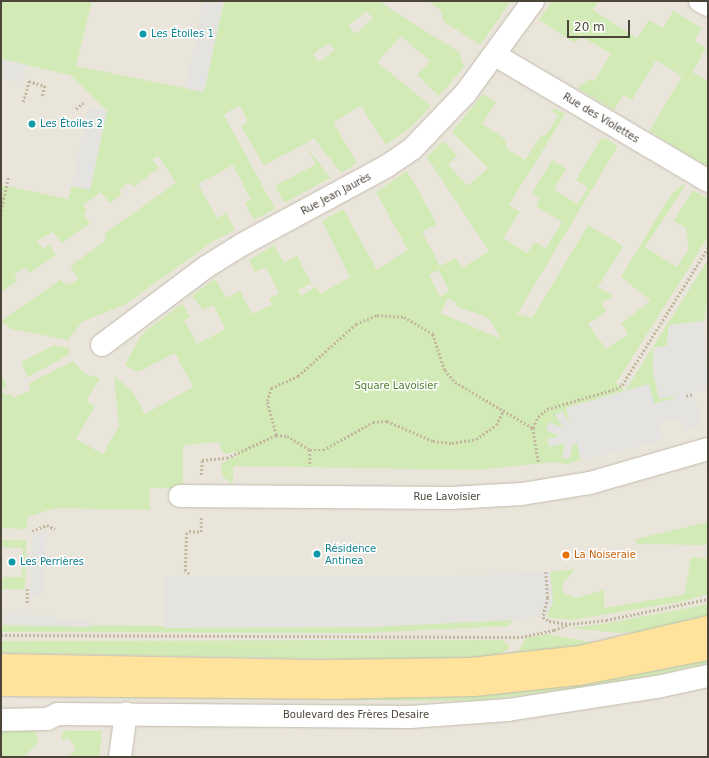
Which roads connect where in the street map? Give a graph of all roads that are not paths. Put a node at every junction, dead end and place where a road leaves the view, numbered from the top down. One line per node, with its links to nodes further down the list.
1 (533, 1): 4 (street, Rue Jean Jaurès)
2 (700, 1): 3 (street)
3 (708, 5)
4 (495, 55): 5 (street, Rue des Violettes); 6 (street, Rue Jean Jaurès)
5 (708, 181)
6 (102, 345)
7 (708, 449): 8 (street, Rue Lavoisier)
8 (180, 496)
9 (708, 627): 11 (main road)
10 (708, 649): 13 (main road)
11 (1, 665)
12 (708, 676): 14 (street, Boulevard des Frères Desaire)
13 (1, 685)
14 (126, 713): 15 (street, Boulevard des Frères Desaire); 16 (street)
15 (1, 720)
16 (120, 757)

